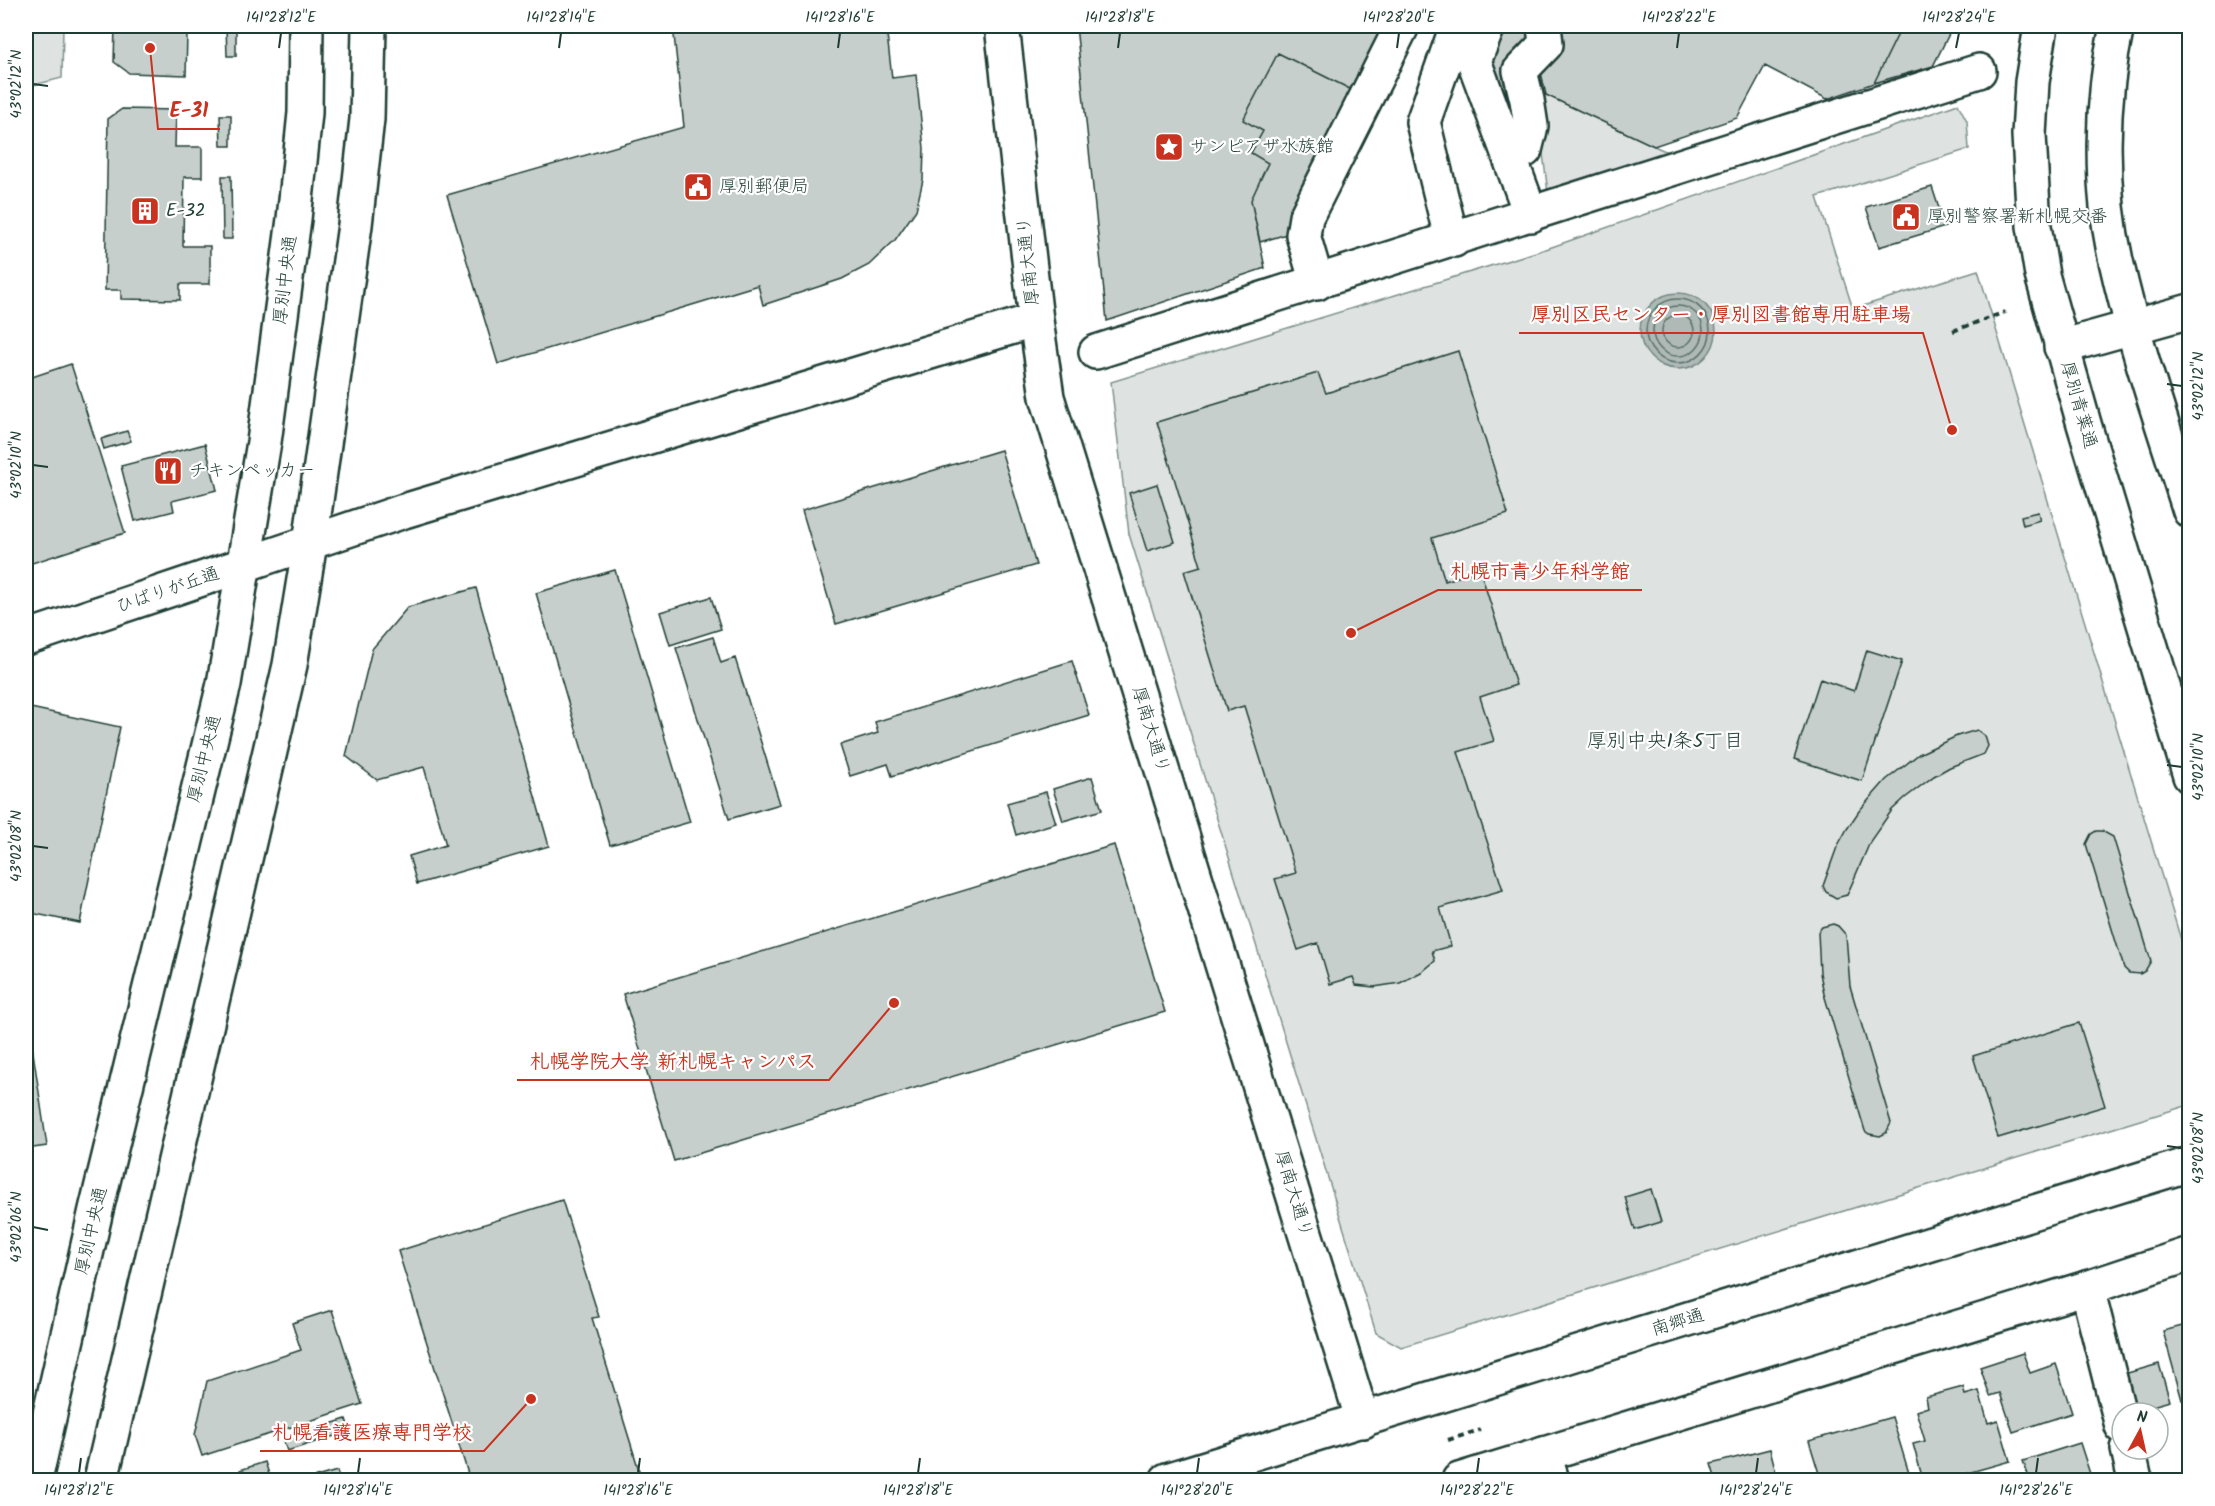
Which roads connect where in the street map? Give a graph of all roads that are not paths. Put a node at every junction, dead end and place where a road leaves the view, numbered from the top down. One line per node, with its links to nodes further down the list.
1 (306, 26): 21 (street, 厚別中央通)
2 (369, 26): 20 (street)
3 (1002, 26): 15 (street, 厚南大通り)
4 (1402, 26): 13 (street)
5 (1457, 26): 12 (street)
6 (1544, 26): 9 (street)
7 (2041, 26): 17 (street, 厚別青葉通)
8 (2117, 26): 16 (street)
9 (1507, 59): 11 (street); 11 (street)
10 (1979, 71): 11 (street)
11 (1538, 213): 12 (street)
12 (1454, 240): 13 (street)
13 (1317, 283): 18 (street)
14 (2190, 310): 16 (street)
15 (1036, 320): 20 (street, ひばりが丘通); 28 (street, 厚南大通り)
16 (2132, 327): 17 (street); 19 (street)
17 (2061, 347): 23 (street, 厚別青葉通)
18 (1096, 352)
19 (2190, 511)
20 (310, 543): 21 (street, ひばりが丘通); 32 (street)
21 (243, 566): 22 (street, ひばりが丘通); 31 (street, 厚別中央通)
22 (26, 638)
23 (2190, 776)
24 (2190, 1164): 28 (street, 南郷通)
25 (2190, 1254): 26 (street)
26 (2087, 1288): 27 (street); 30 (street)
27 (2116, 1401)
28 (1363, 1421): 33 (street, 南郷通)
29 (2131, 1461): 35 (street)
30 (1548, 1467): 34 (street)
31 (35, 1480)
32 (101, 1480)
33 (1167, 1480)
34 (1459, 1480)
35 (2135, 1480)

